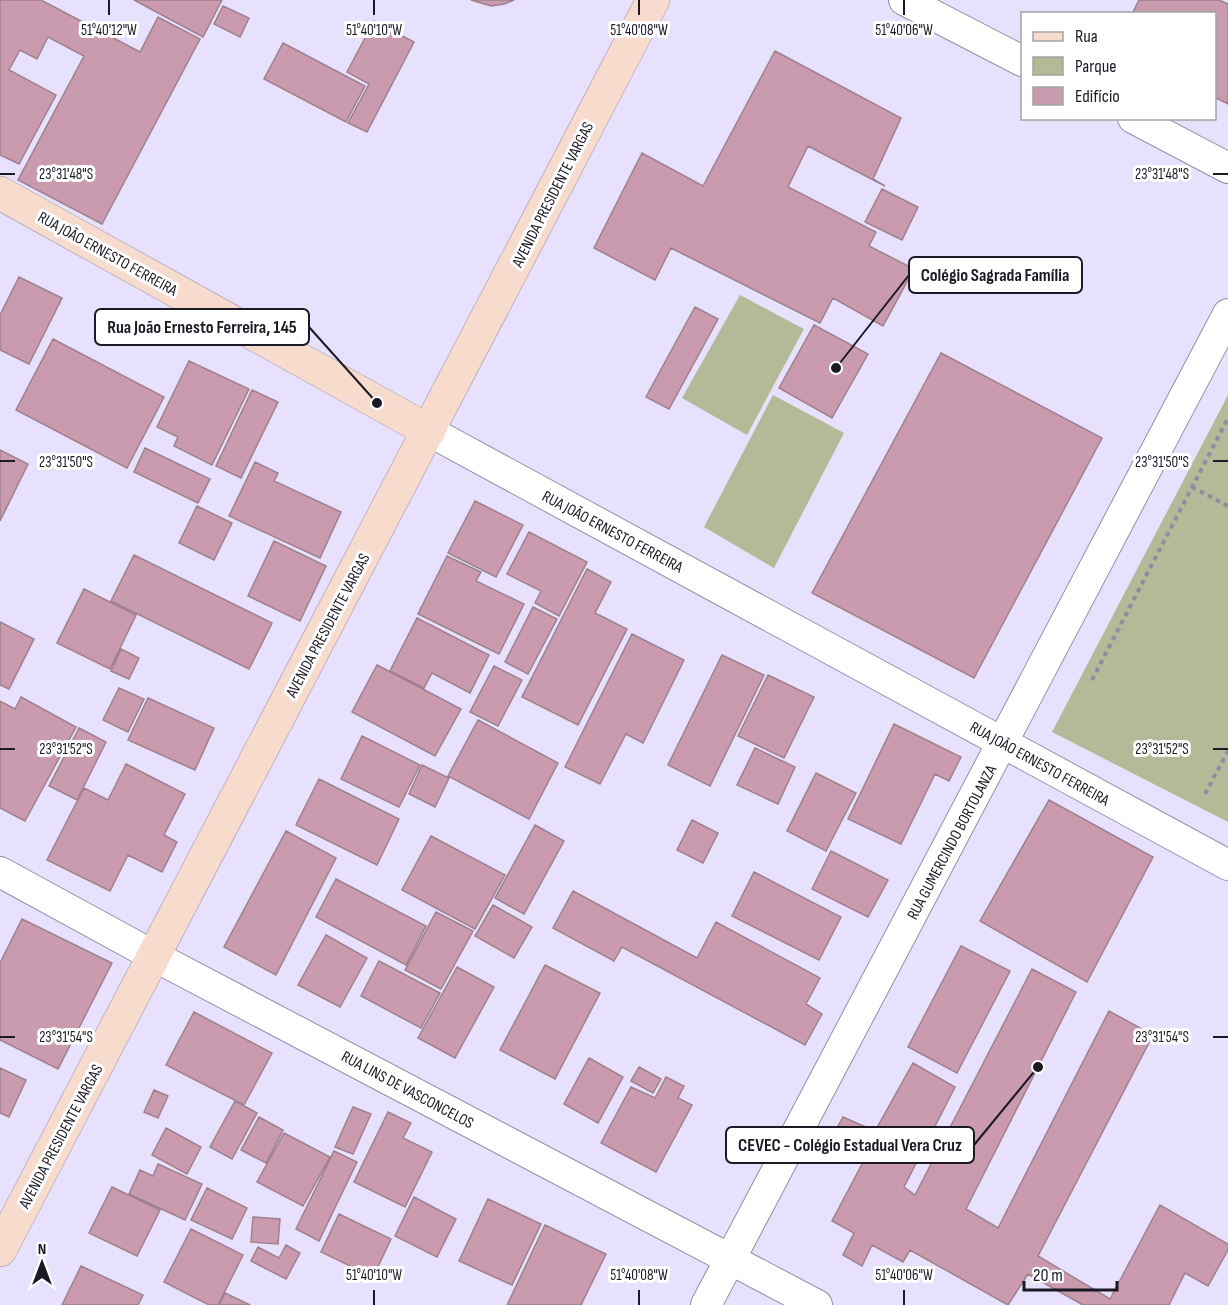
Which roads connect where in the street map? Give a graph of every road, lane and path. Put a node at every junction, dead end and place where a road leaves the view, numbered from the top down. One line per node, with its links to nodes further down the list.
1 (652, 0): 9 (street, AVENIDA PRESIDENTE VARGAS)
2 (904, 0): 3 (street)
3 (1021, 60)
4 (1137, 120): 5 (street)
5 (1228, 168)
6 (0, 193): 9 (street, RUA JOÃO ERNESTO FERREIRA)
7 (1228, 314): 13 (street, RUA GUMERCINDO BORTOLANZA)
8 (1228, 418): 10 (path)
9 (429, 432): 13 (street, RUA JOÃO ERNESTO FERREIRA); 18 (street, AVENIDA PRESIDENTE VARGAS)
10 (1192, 487): 11 (path); 12 (path)
11 (1228, 506)
12 (1092, 680)
13 (1004, 743): 16 (street, RUA JOÃO ERNESTO FERREIRA); 20 (street, RUA GUMERCINDO BORTOLANZA)
14 (1228, 751): 15 (path)
15 (1205, 794)
16 (1228, 865)
17 (0, 872): 18 (street, RUA LINS DE VASCONCELOS)
18 (154, 956): 19 (street, AVENIDA PRESIDENTE VARGAS); 20 (street, RUA LINS DE VASCONCELOS)
19 (0, 1250)
20 (731, 1258): 21 (street, RUA GUMERCINDO BORTOLANZA); 22 (street, RUA LINS DE VASCONCELOS)
21 (706, 1305)
22 (817, 1305)

